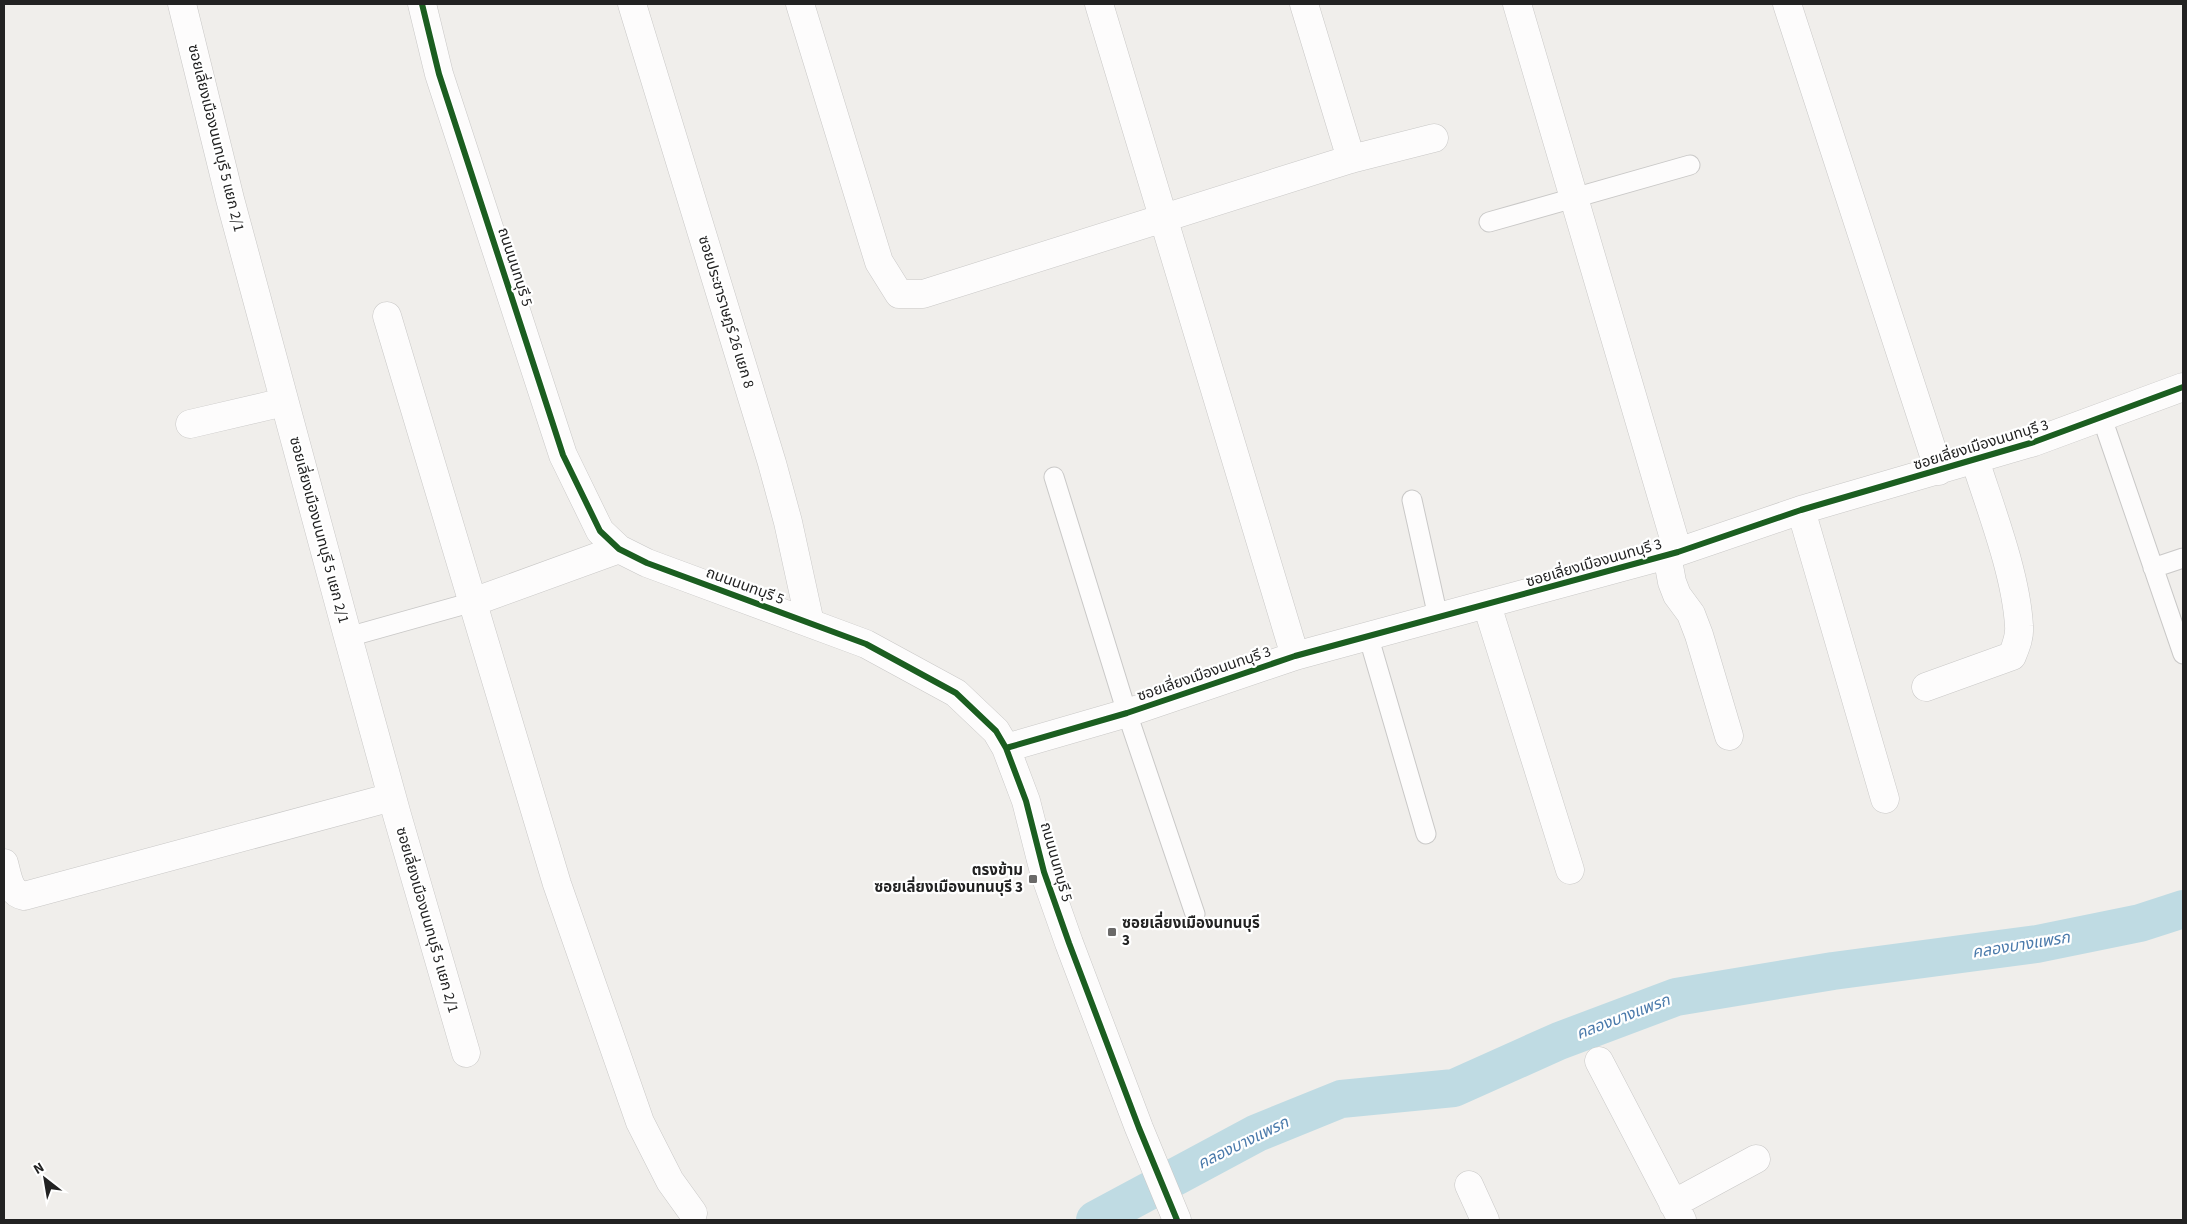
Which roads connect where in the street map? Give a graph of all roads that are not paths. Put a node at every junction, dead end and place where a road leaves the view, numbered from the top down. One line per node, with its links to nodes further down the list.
1 (182, 4): 17 (street, ซอยเลี่ยงเมืองนนทบุรี 5 แยก 2/1)
2 (422, 4): 25 (street, ถนนนนทบุรี 5)
3 (632, 4): 32 (street, ซอยประชาราษฎร์ 26 แยก 8)
4 (800, 4): 13 (street)
5 (1099, 4): 13 (street)
6 (1304, 4): 10 (street)
7 (1517, 4): 12 (street)
8 (1787, 4): 21 (street)
9 (1434, 138): 10 (street)
10 (1351, 159): 13 (street)
11 (1690, 165): 12 (lane)
12 (1572, 198): 14 (lane); 26 (street)
13 (1164, 217): 36 (street)
14 (1488, 222)
15 (387, 316): 29 (street)
16 (2183, 387): 18 (street, ซอยเลี่ยงเมืองนนทบุรี 3)
17 (284, 402): 19 (street); 34 (street, ซอยเลี่ยงเมืองนนทบุรี 5 แยก 2/1)
18 (2102, 418): 20 (street, ซอยเลี่ยงเมืองนนทบุรี 3); 28 (lane)
19 (190, 424)
20 (1975, 460): 21 (street, ซอยเลี่ยงเมืองนนทบุรี 3); 37 (street)
21 (1939, 471): 24 (street, ซอยเลี่ยงเมืองนนทบุรี 3)
22 (1054, 476): 38 (lane)
23 (1412, 500): 31 (lane)
24 (1801, 510): 26 (street, ซอยเลี่ยงเมืองนนทบุรี 3); 42 (street)
25 (619, 549): 29 (street); 32 (street, ถนนนนทบุรี 5)
26 (1672, 554): 30 (street, ซอยเลี่ยงเมืองนนทบุรี 3); 39 (street)
27 (2183, 558): 28 (lane)
28 (2153, 568): 35 (lane)
29 (473, 602): 34 (lane); 52 (street)
30 (1487, 605): 31 (street, ซอยเลี่ยงเมืองนนทบุรี 3); 45 (street)
31 (1438, 617): 33 (street, ซอยเลี่ยงเมืองนนทบุรี 3)
32 (810, 623): 40 (street, ถนนนนทบุรี 5)
33 (1368, 635): 36 (street, ซอยเลี่ยงเมืองนนทบุรี 3); 43 (lane)
34 (348, 637): 41 (street, ซอยเลี่ยงเมืองนนทบุรี 5 แยก 2/1)
35 (2183, 654)
36 (1295, 656): 38 (street, ซอยเลี่ยงเมืองนนทบุรี 3)
37 (1926, 687)
38 (1127, 713): 40 (street, ซอยเลี่ยงเมืองนนทบุรี 3); 46 (lane)
39 (1729, 736)
40 (1006, 748): 53 (street, ถนนนนทบุรี 5)
41 (392, 797): 44 (street); 47 (street, ซอยเลี่ยงเมืองนนทบุรี 5 แยก 2/1)
42 (1885, 799)
43 (1426, 834)
44 (4, 864)
45 (1570, 870)
46 (1195, 914)
47 (466, 1053)
48 (1599, 1060): 51 (street)
49 (1756, 1159): 51 (street)
50 (1469, 1184): 54 (street)
51 (1677, 1212)
52 (693, 1213)
53 (1176, 1219)
54 (1485, 1220)

